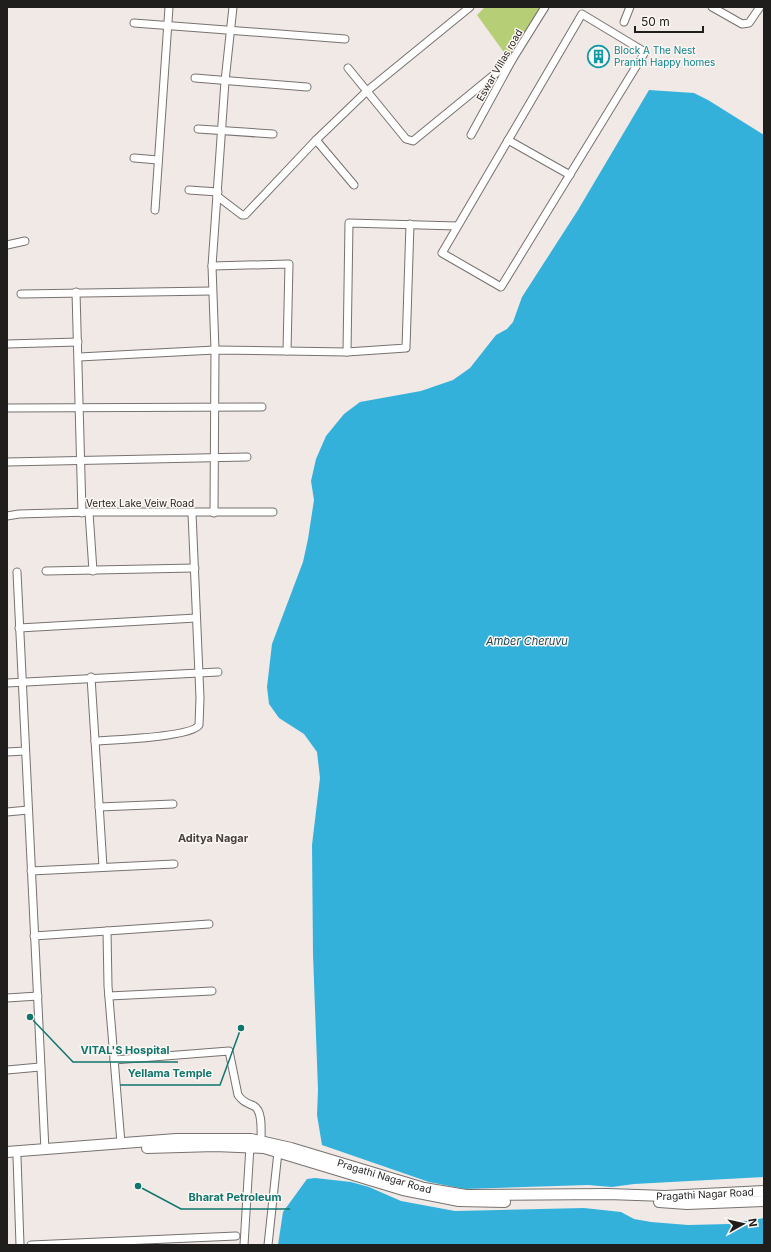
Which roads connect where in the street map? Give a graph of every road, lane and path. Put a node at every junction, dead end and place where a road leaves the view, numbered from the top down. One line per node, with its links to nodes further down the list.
1 (169, 7): 10 (street)
2 (233, 7): 11 (street)
3 (470, 7): 18 (street)
4 (545, 7): 13 (street, Eswar Villas road)
5 (630, 7): 8 (street)
6 (712, 7): 7 (street)
7 (760, 7)
8 (624, 22)
9 (134, 23): 10 (street)
10 (167, 27): 11 (street); 26 (street)
11 (230, 31): 12 (street); 16 (street)
12 (345, 39)
13 (512, 60): 18 (street); 22 (street, Eswar Villas road)
14 (348, 68): 18 (street)
15 (195, 78): 16 (street)
16 (225, 81): 17 (street); 20 (street)
17 (307, 87)
18 (367, 91): 23 (street)
19 (198, 129): 20 (street)
20 (222, 130): 21 (street); 30 (street)
21 (273, 134)
22 (471, 134)
23 (316, 140): 28 (street); 30 (street)
24 (508, 140): 27 (street); 27 (street); 33 (street)
25 (134, 158): 26 (street)
26 (158, 160): 31 (street)
27 (570, 175): 33 (street)
28 (354, 185)
29 (189, 190): 30 (street)
30 (218, 194): 36 (street)
31 (155, 210)
32 (410, 224): 33 (street); 44 (street); 44 (street)
33 (456, 226)
34 (25, 241): 35 (street)
35 (7, 245)
36 (212, 266): 37 (street); 43 (street)
37 (212, 291): 38 (street); 42 (street)
38 (76, 292): 39 (street); 40 (street)
39 (21, 294)
40 (78, 342): 41 (street); 45 (street)
41 (7, 344)
42 (215, 350): 43 (street); 45 (street); 46 (street)
43 (287, 351): 44 (street)
44 (348, 352)
45 (79, 357): 49 (street)
46 (214, 406): 47 (street); 49 (street); 51 (street)
47 (262, 407)
48 (7, 408): 49 (street)
49 (81, 408): 52 (street)
50 (247, 457): 51 (street)
51 (213, 458): 52 (street); 57 (street)
52 (80, 460): 53 (street); 54 (street)
53 (7, 462)
54 (86, 512): 56 (street, Vertex Lake Veiw Road); 58 (street, Vertex Lake Veiw Road); 60 (street)
55 (273, 512): 57 (street, Vertex Lake Veiw Road)
56 (192, 513): 57 (street, Vertex Lake Veiw Road); 59 (street)
57 (214, 513)
58 (7, 516)
59 (195, 568): 60 (street); 63 (street)
60 (93, 570): 62 (street)
61 (17, 572): 64 (street)
62 (46, 572)
63 (196, 618): 64 (street); 65 (street)
64 (19, 628): 68 (street)
65 (198, 672): 66 (street); 67 (street); 70 (street)
66 (218, 672)
67 (91, 677): 68 (street); 70 (street)
68 (22, 682): 69 (street); 71 (street)
69 (7, 683)
70 (95, 741): 74 (street)
71 (25, 751): 72 (street); 75 (street)
72 (7, 752)
73 (173, 804): 74 (street)
74 (99, 807): 78 (street)
75 (28, 810): 76 (street); 79 (street)
76 (7, 812)
77 (174, 864): 78 (street)
78 (102, 867): 79 (street)
79 (31, 871): 82 (street)
80 (209, 924): 81 (street)
81 (107, 931): 82 (street); 85 (street)
82 (34, 936): 84 (street)
83 (212, 991): 85 (street)
84 (38, 996): 86 (street); 88 (street)
85 (109, 996): 87 (street)
86 (7, 998)
87 (114, 1060): 90 (street); 91 (street)
88 (40, 1067): 89 (street); 94 (street)
89 (7, 1070)
90 (261, 1140): 92 (main road, Pragathi Nagar Road); 98 (main road, Pragathi Nagar Road)
91 (121, 1143): 92 (main road, Pragathi Nagar Road); 94 (main road, Pragathi Nagar Road)
92 (177, 1143): 93 (main road, Pragathi Nagar Road); 97 (main road, Pragathi Nagar Road)
93 (250, 1146): 96 (main road, Pragathi Nagar Road); 103 (street)
94 (45, 1150): 95 (main road, Pragathi Nagar Road)
95 (7, 1152)
96 (278, 1152): 99 (main road, Pragathi Nagar Road); 104 (street)
97 (12, 1158): 101 (street)
98 (764, 1191)
99 (764, 1200)
100 (236, 1236): 102 (street)
101 (20, 1245)
102 (32, 1245)
103 (244, 1245)
104 (268, 1245)

